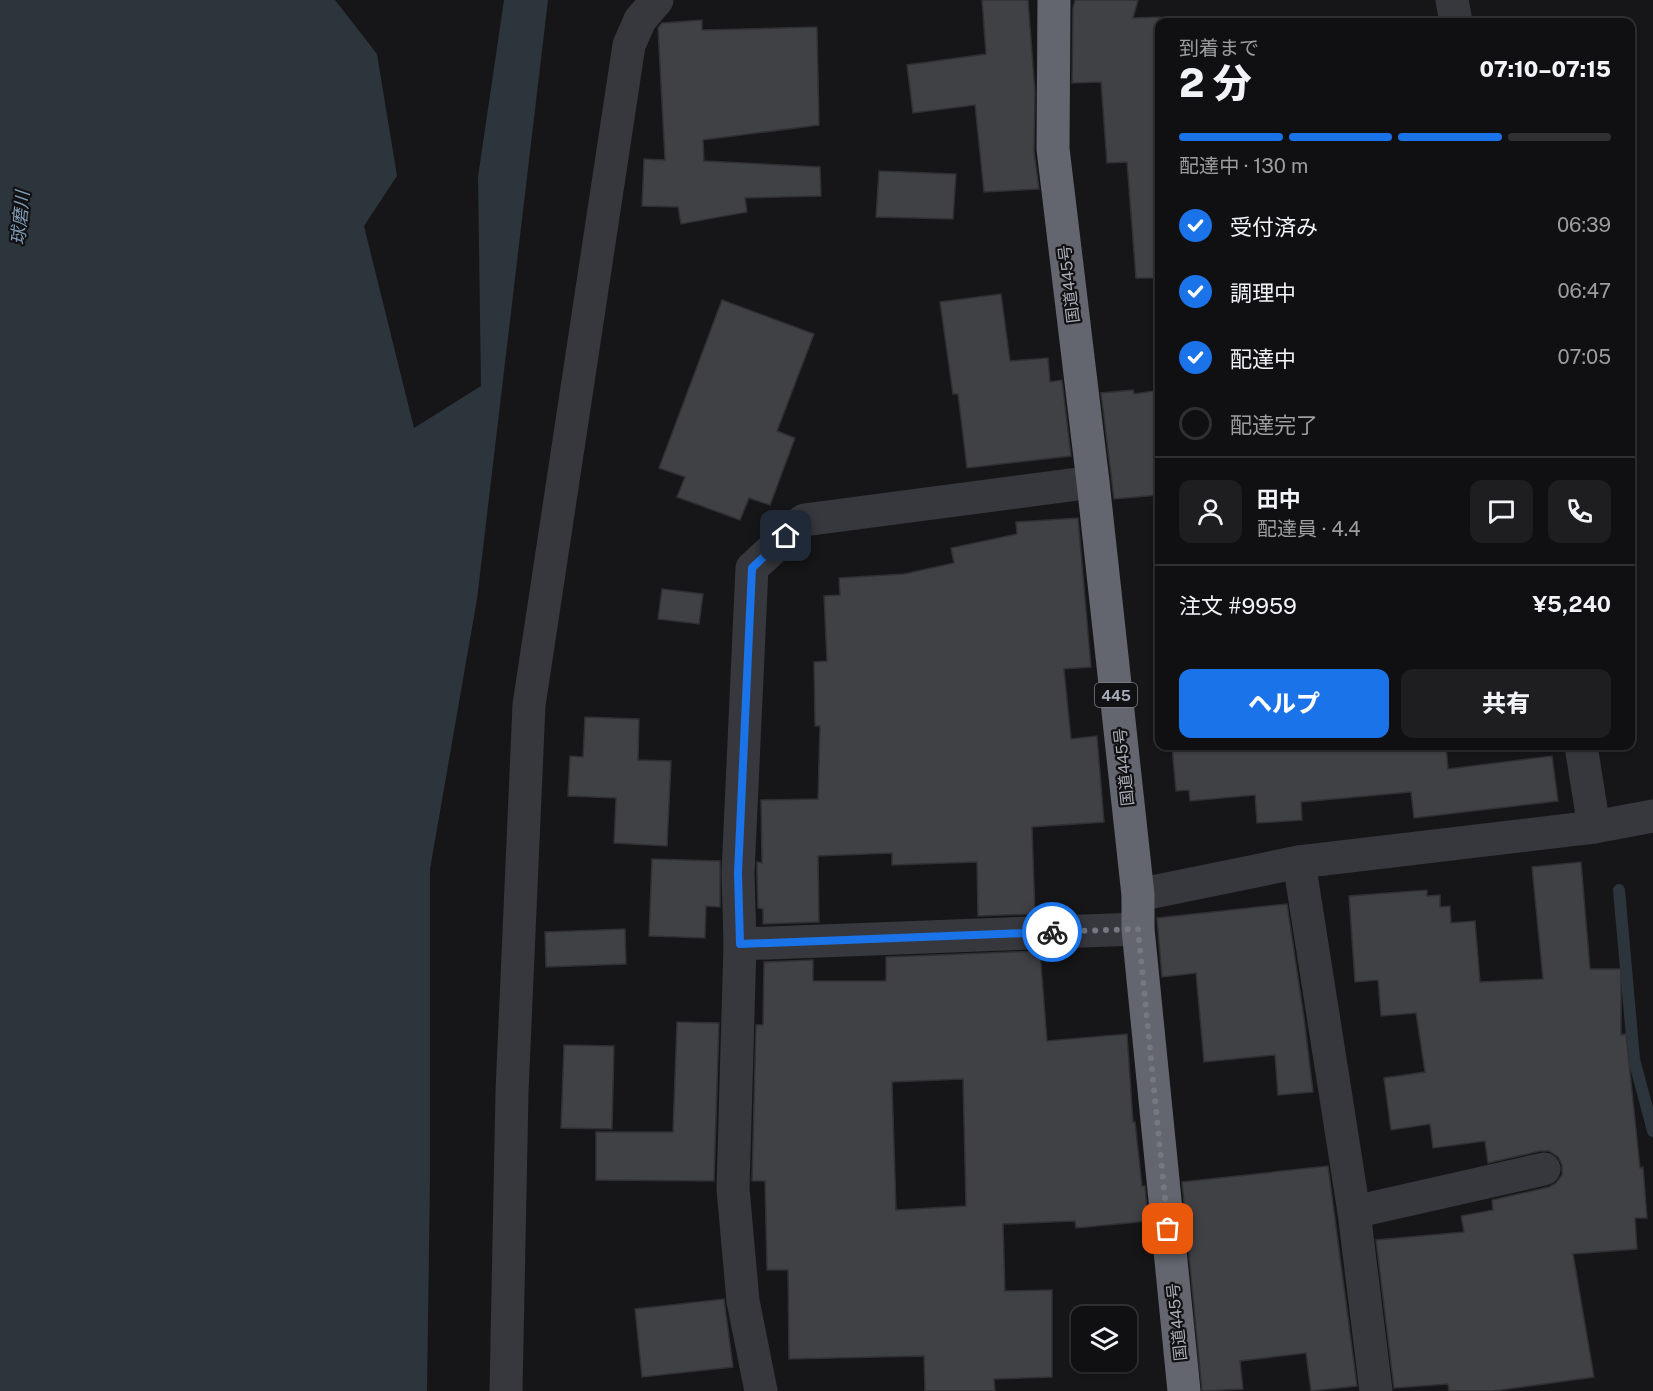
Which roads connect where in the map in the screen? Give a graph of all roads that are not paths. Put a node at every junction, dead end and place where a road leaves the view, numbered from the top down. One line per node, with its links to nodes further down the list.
1 (657, 0): 15 (street)
2 (1054, 0): 5 (highway, 国道445号 / 445)
3 (1452, 0): 4 (street)
4 (1455, 18)
5 (1093, 482): 10 (highway, 国道445号 / 445); 12 (street)
6 (1582, 750): 8 (street)
7 (1653, 816): 8 (street)
8 (1594, 826): 9 (street)
9 (1299, 862): 10 (street); 14 (street)
10 (1138, 895): 11 (highway, 国道445号 / 445)
11 (1138, 929): 12 (street); 17 (highway, 国道445号 / 445)
12 (740, 944): 16 (street)
13 (1544, 1169): 14 (street)
14 (1354, 1212): 18 (street)
15 (506, 1391)
16 (760, 1391)
17 (1184, 1391)
18 (1376, 1391)

